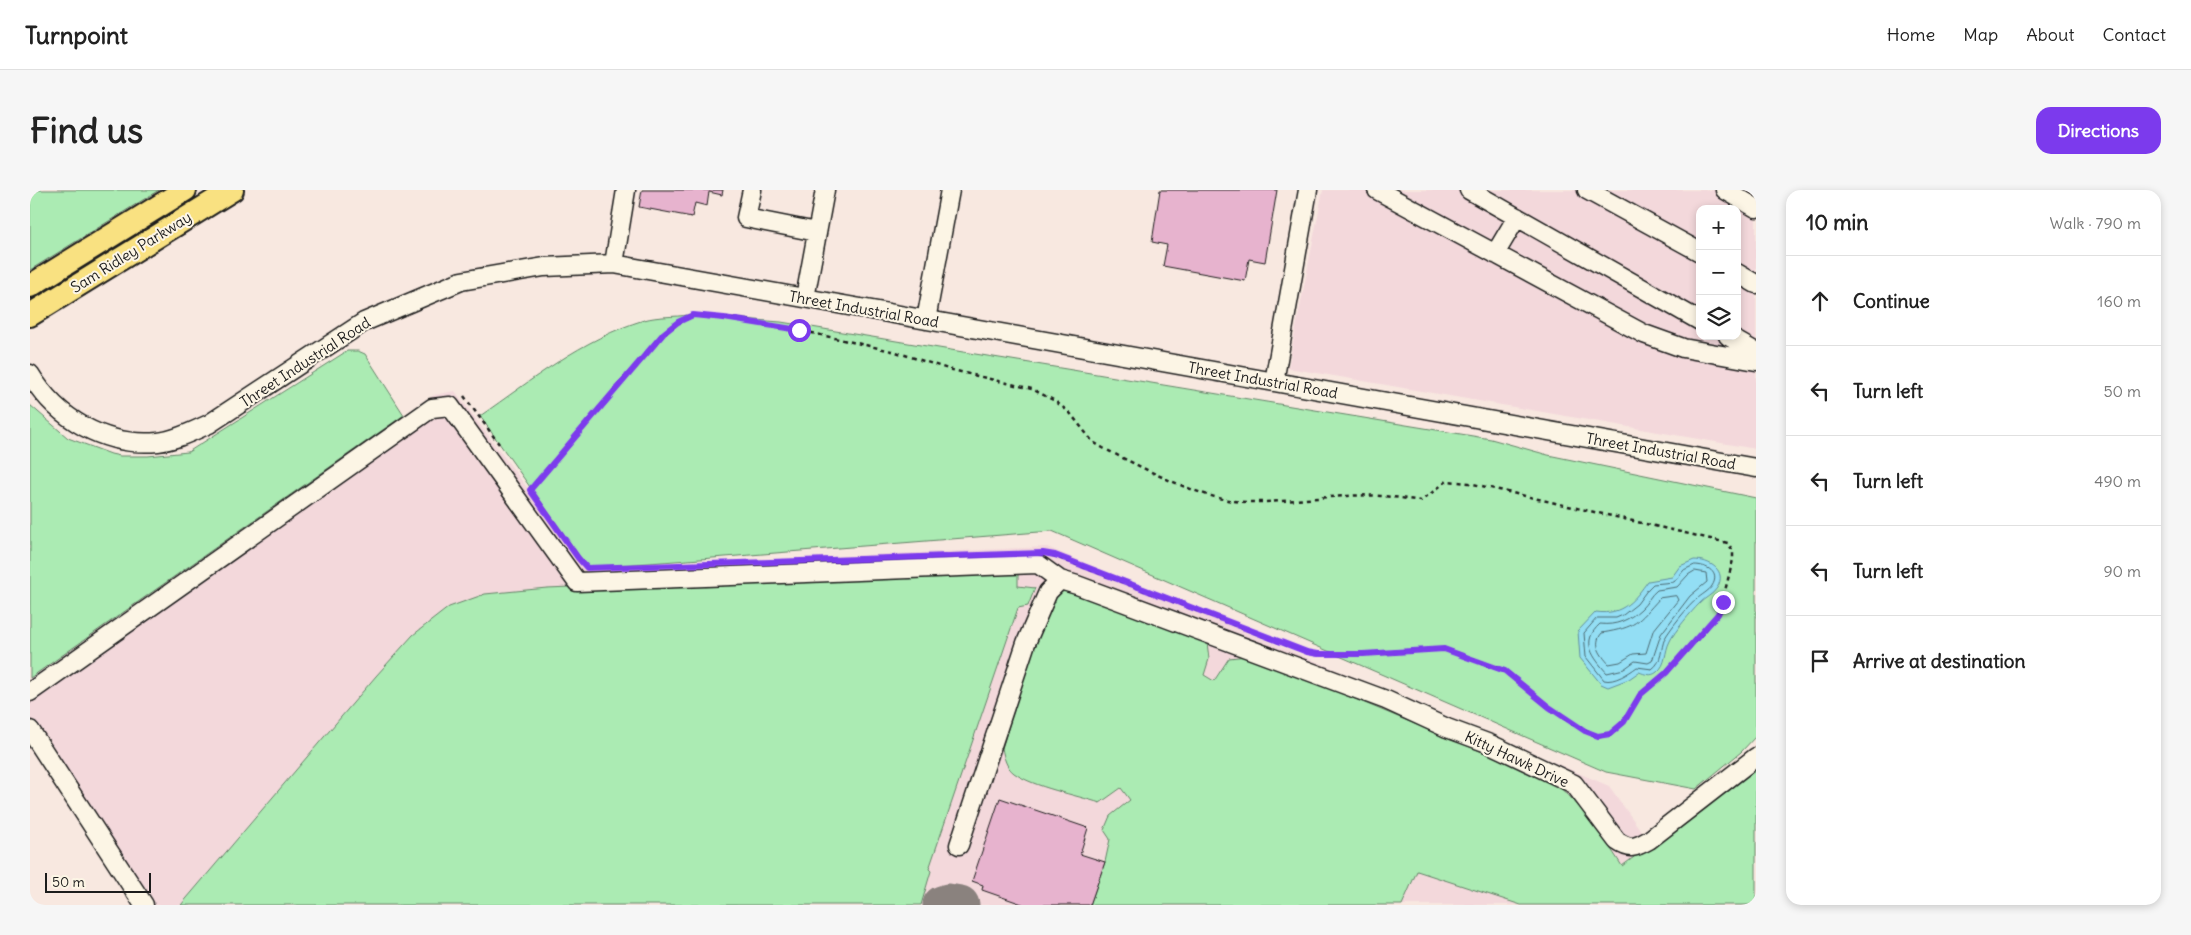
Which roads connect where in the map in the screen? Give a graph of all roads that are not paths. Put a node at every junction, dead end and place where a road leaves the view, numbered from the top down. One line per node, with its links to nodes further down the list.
1 (184, 190): 20 (main road, Sam Ridley Parkway)
2 (232, 190): 22 (main road, Sam Ridley Parkway)
3 (626, 190): 17 (street)
4 (752, 190): 14 (street)
5 (825, 190): 14 (street)
6 (950, 190): 24 (street)
7 (1308, 190): 29 (street)
8 (1377, 190): 16 (street)
9 (1469, 190): 13 (street)
10 (1587, 190): 15 (street)
11 (1725, 190): 12 (street)
12 (1756, 208)
13 (1517, 217): 16 (street); 23 (street)
14 (817, 232): 21 (street)
15 (1696, 250)
16 (1495, 254): 27 (street)
17 (614, 264): 21 (street, Threet Industrial Road); 28 (street, Threet Industrial Road)
18 (1741, 275): 19 (street)
19 (1756, 284)
20 (30, 286)
21 (804, 298): 24 (street, Threet Industrial Road)
22 (30, 315)
23 (1696, 318)
24 (926, 320): 29 (street, Threet Industrial Road)
25 (1735, 340): 26 (street)
26 (1756, 352)
27 (1756, 360)
28 (30, 374)
29 (1274, 382): 30 (street, Threet Industrial Road)
30 (1756, 468)
31 (1060, 580): 32 (street); 34 (street, Kitty Hawk Drive); 35 (street)
32 (30, 692)
33 (30, 730): 36 (street)
34 (1756, 756)
35 (959, 845)
36 (144, 905)

